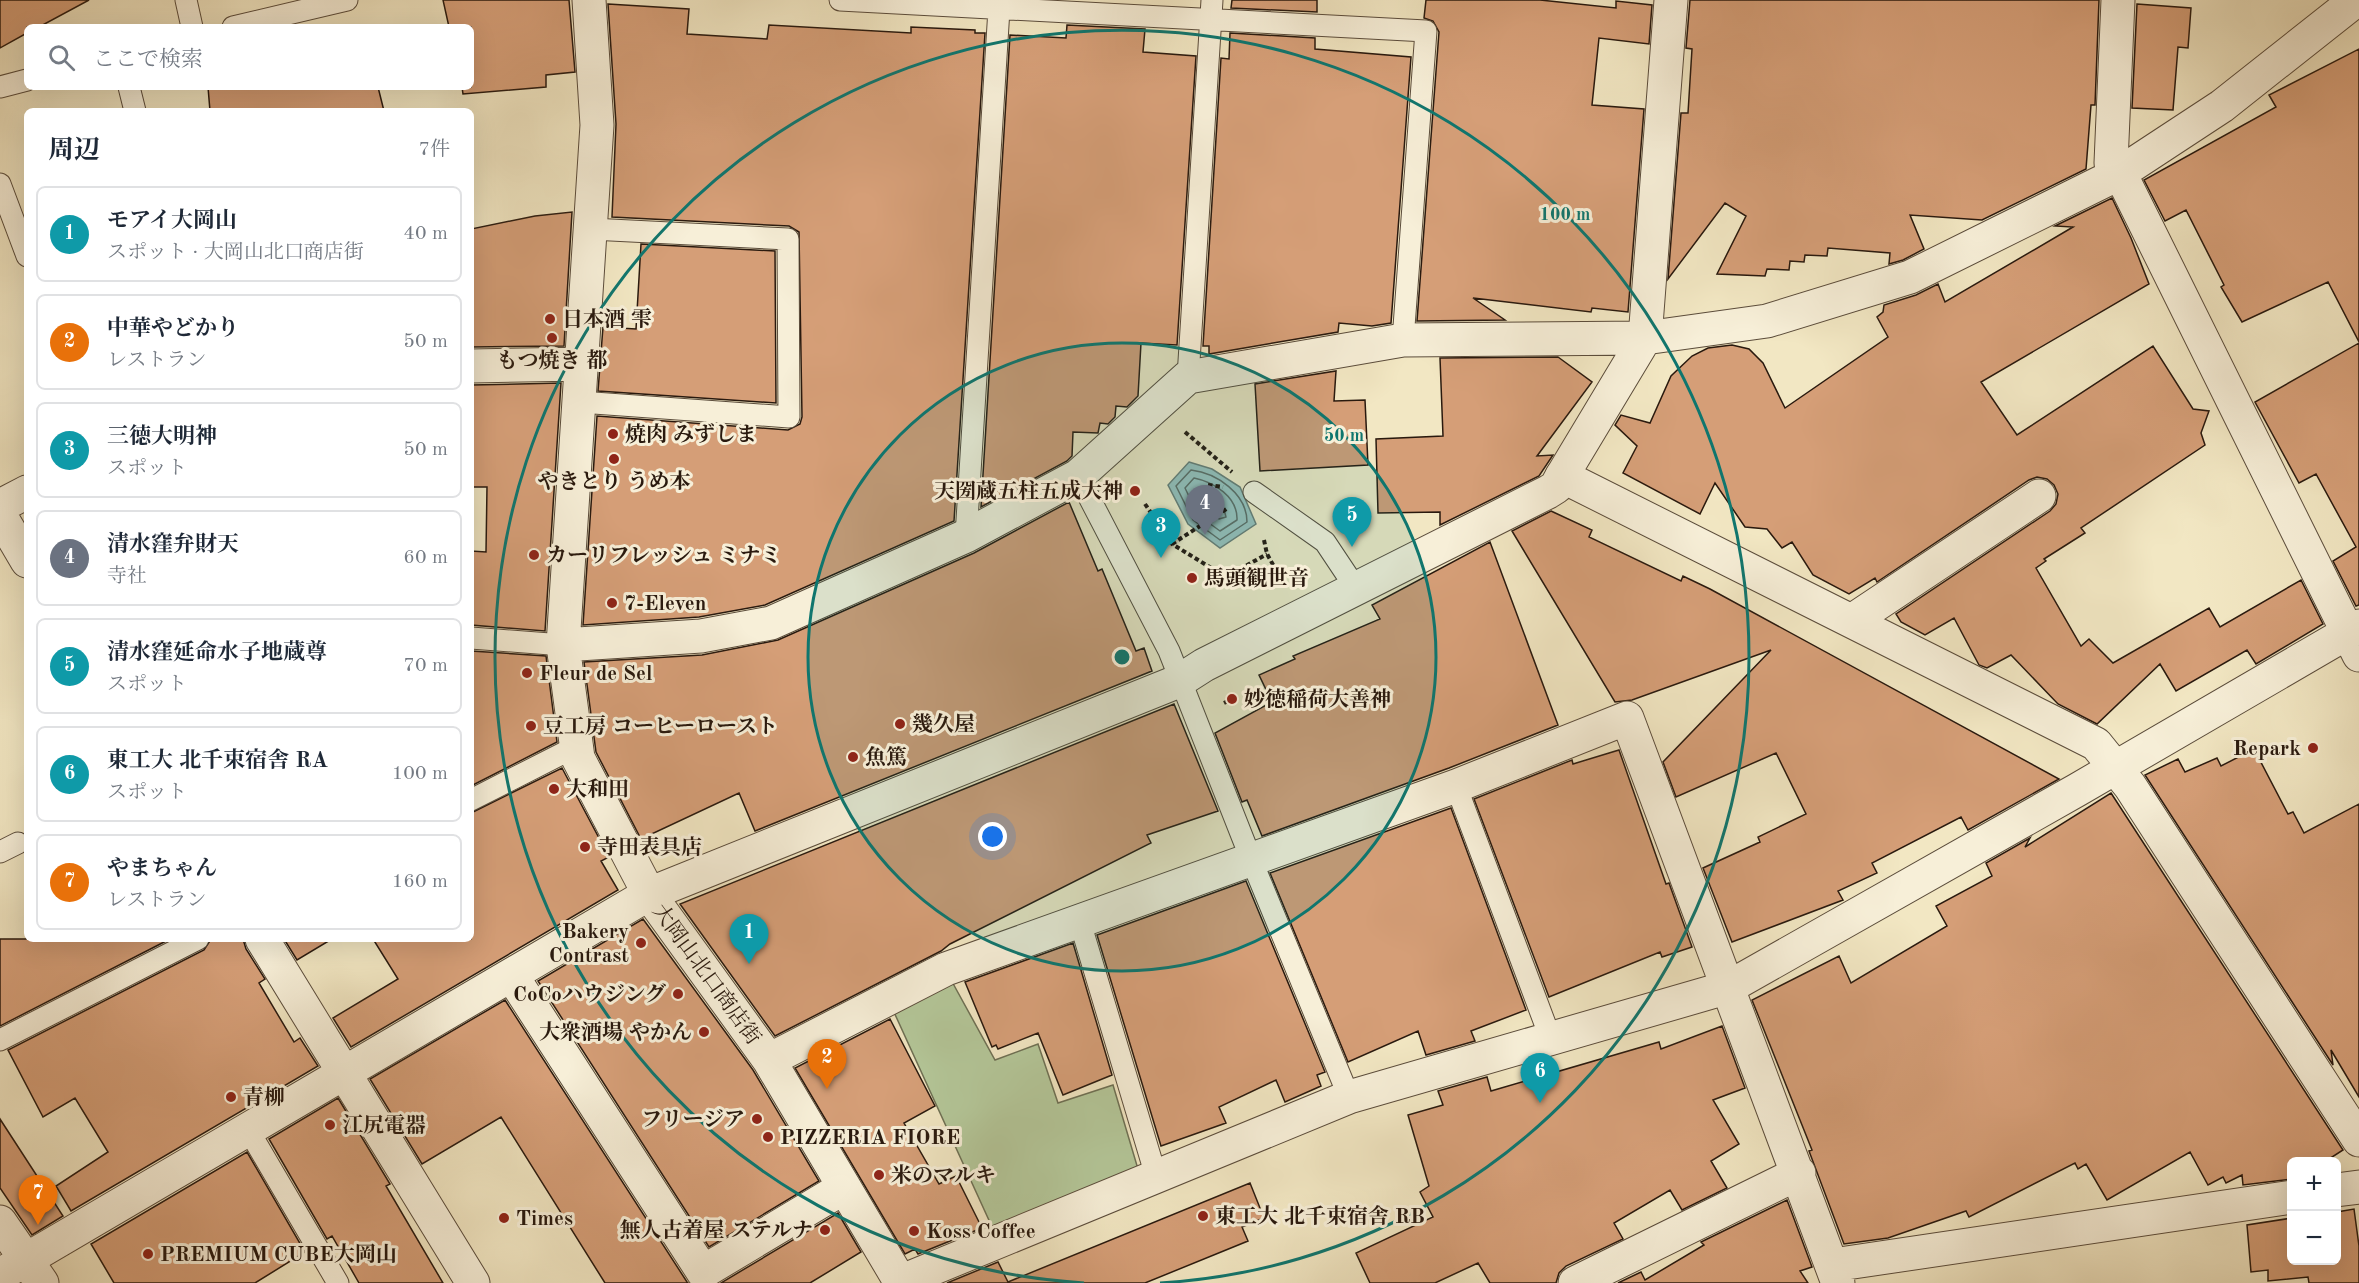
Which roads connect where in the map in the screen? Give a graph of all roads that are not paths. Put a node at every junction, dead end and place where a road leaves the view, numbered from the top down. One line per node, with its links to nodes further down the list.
1 (186, 0): 11 (lane)
2 (347, 0): 12 (lane)
3 (589, 0): 19 (street, 大岡山北口商店街)
4 (840, 0): 9 (lane)
5 (1212, 0): 10 (lane)
6 (1671, 0): 21 (street)
7 (2118, 0): 17 (street)
8 (2356, 0): 17 (street)
9 (999, 9): 10 (lane); 34 (lane)
10 (1211, 21): 22 (lane); 25 (lane)
11 (191, 24)
12 (246, 24)
13 (24, 81): 14 (lane)
14 (0, 87)
15 (130, 90): 16 (lane)
16 (134, 108)
17 (2120, 173): 21 (street); 39 (street)
18 (0, 184): 20 (lane)
19 (591, 229): 23 (street, 大岡山北口商店街); 26 (lane)
20 (24, 248)
21 (1645, 338): 22 (street); 28 (street)
22 (1403, 340): 25 (street)
23 (582, 364): 24 (street); 26 (street, 大岡山北口商店街)
24 (474, 366)
25 (1188, 377): 27 (street)
26 (580, 402): 40 (street, 大岡山北口商店街)
27 (1078, 476): 34 (street); 41 (lane)
28 (1562, 476): 36 (street); 37 (street)
29 (24, 494): 32 (street)
30 (2039, 496): 37 (street)
31 (1246, 497): 36 (lane)
32 (0, 506)
33 (0, 515): 35 (street)
34 (966, 536): 40 (street)
35 (24, 556)
36 (1357, 590): 41 (street)
37 (1853, 620): 43 (street)
38 (474, 638): 40 (lane)
39 (2355, 638): 43 (street)
40 (563, 645): 42 (street, 大岡山北口商店街)
41 (1179, 681): 46 (lane); 47 (street)
42 (577, 746): 45 (lane); 47 (street, 大岡山北口商店街)
43 (2117, 766): 52 (street); 59 (street)
44 (1456, 786): 46 (street); 52 (street); 53 (lane)
45 (474, 798)
46 (1251, 859): 48 (street); 57 (lane)
47 (649, 894): 51 (street); 55 (street, 大岡山北口商店街)
48 (1079, 919): 55 (street); 61 (lane)
49 (192, 942): 54 (lane)
50 (264, 942): 56 (street)
51 (512, 976): 56 (street); 63 (street)
52 (1729, 987): 53 (street); 60 (street)
53 (1550, 1037): 57 (street)
54 (0, 1040)
55 (770, 1060): 63 (street, 大岡山北口商店街)
56 (344, 1075): 58 (street); 70 (street)
57 (1349, 1097): 61 (street)
58 (249, 1131): 67 (street); 69 (lane)
59 (2359, 1140)
60 (1799, 1173): 68 (street); 72 (street)
61 (1156, 1176): 71 (street)
62 (2359, 1187): 64 (street)
63 (843, 1188): 71 (street, 大岡山北口商店街)
64 (2341, 1189)
65 (2287, 1198): 68 (street)
66 (0, 1222): 67 (street)
67 (23, 1273)
68 (1835, 1274)
69 (338, 1283)
70 (473, 1283)
71 (900, 1283)
72 (1575, 1283)

